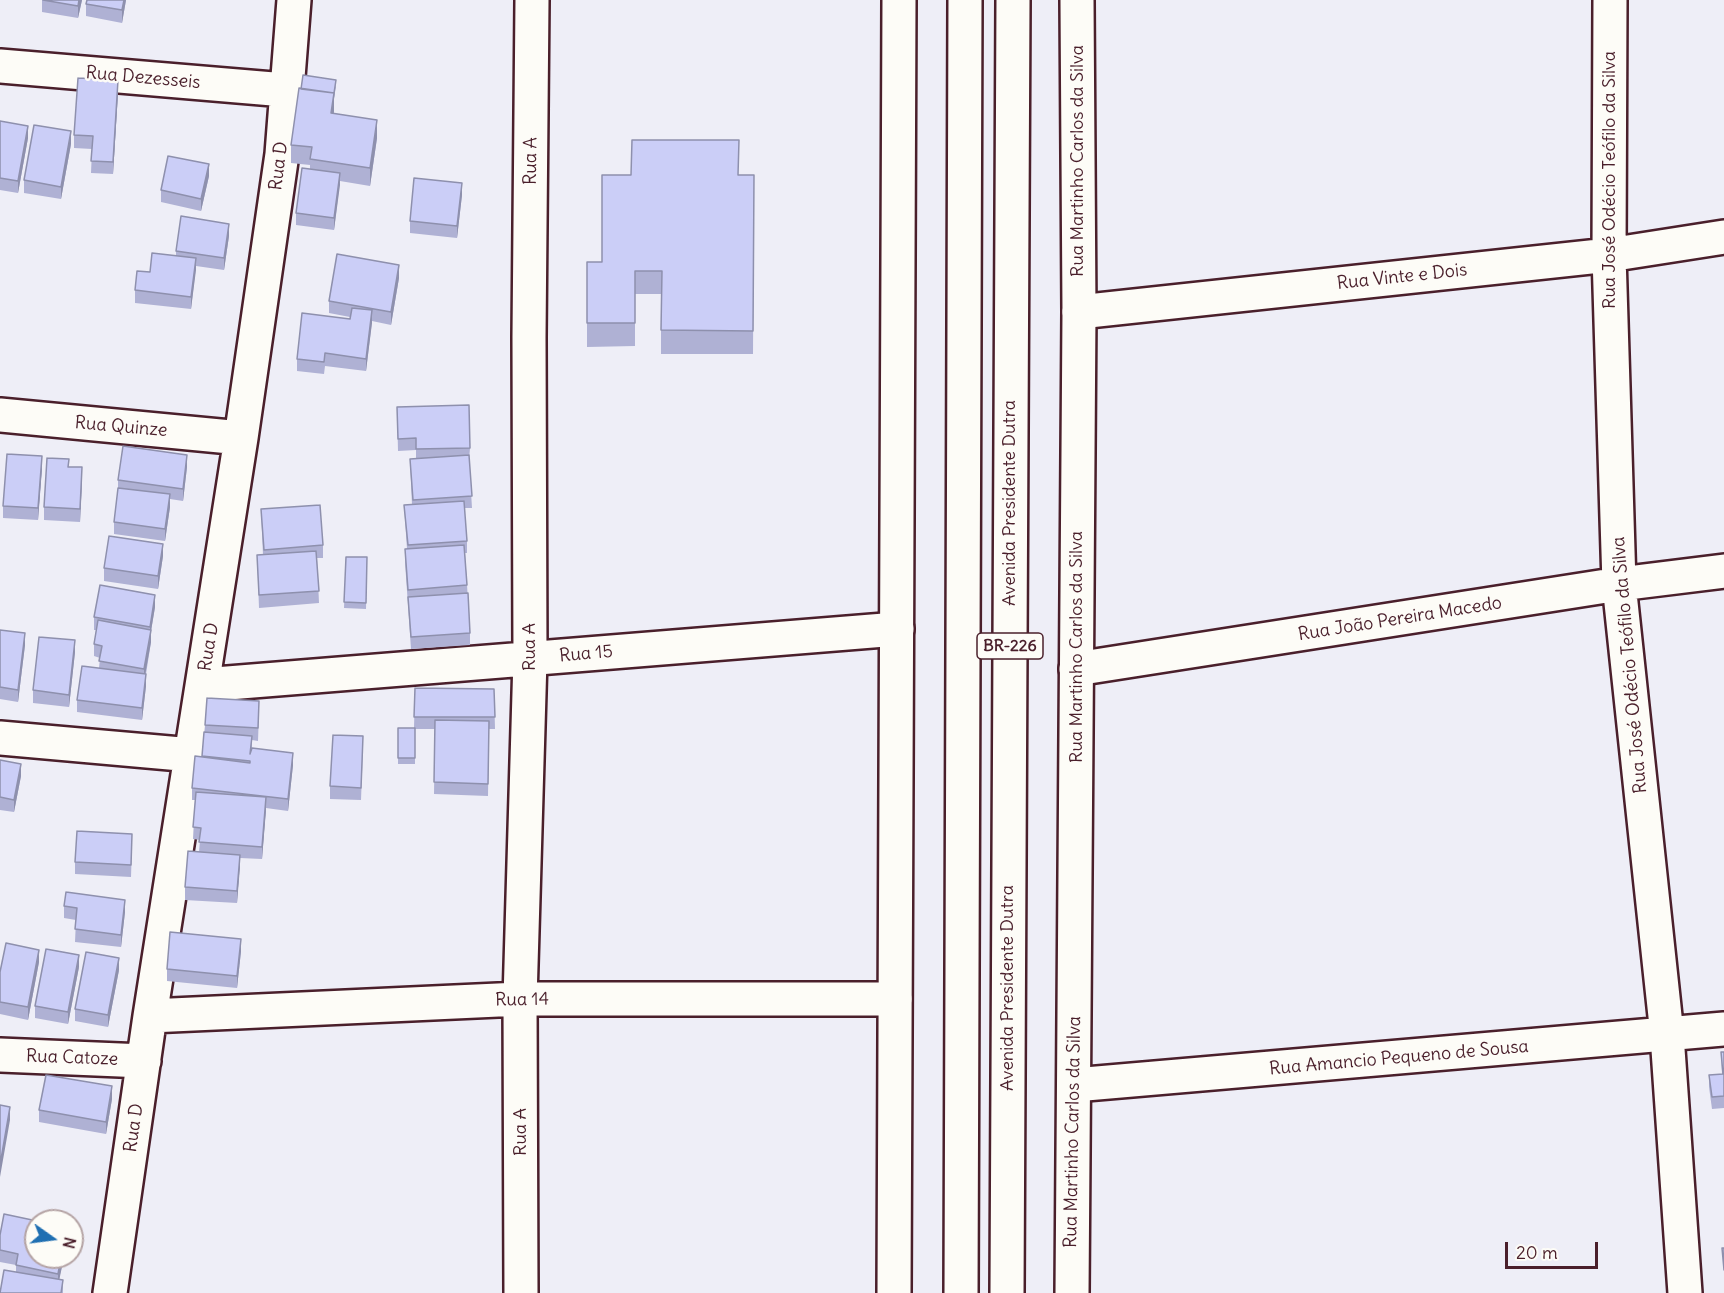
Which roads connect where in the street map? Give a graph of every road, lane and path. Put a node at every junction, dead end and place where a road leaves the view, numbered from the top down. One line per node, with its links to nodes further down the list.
1 (294, 0): 11 (main road, Rua D)
2 (532, 0): 20 (main road, Rua A)
3 (899, 0): 19 (main road)
4 (965, 0): 5 (main road); 9 (main road, BR-226)
5 (1012, 0): 8 (main road, Avenida Presidente Dutra / BR-226)
6 (1077, 0): 14 (main road, Rua Martinho Carlos da Silva)
7 (1610, 0): 13 (main road, Rua José Odécio Teófilo da Silva)
8 (1013, 47): 9 (main road); 37 (main road, Avenida Presidente Dutra / BR-226)
9 (965, 49): 36 (main road, BR-226)
10 (0, 66): 11 (main road, Rua Dezesseis)
11 (285, 90): 16 (main road, Rua D)
12 (1724, 237): 13 (main road, Rua Vinte e Dois)
13 (1609, 255): 14 (main road, Rua Vinte e Dois); 18 (main road, Rua José Odécio Teófilo da Silva)
14 (1079, 312): 21 (main road, Rua Martinho Carlos da Silva)
15 (0, 415): 16 (main road, Rua Quinze)
16 (241, 438): 22 (main road, Rua D)
17 (1724, 571): 18 (main road, Rua João Pereira Macedo)
18 (1619, 584): 21 (main road, Rua João Pereira Macedo); 29 (main road, Rua José Odécio Teófilo da Silva)
19 (897, 628): 20 (main road, Rua 15); 26 (main road)
20 (530, 659): 22 (main road, Rua 15); 25 (main road, Rua A)
21 (1076, 669): 32 (main road, Rua Martinho Carlos da Silva)
22 (203, 685): 24 (main road, Rua D)
23 (0, 738): 24 (main road)
24 (192, 755): 27 (main road, Rua D)
25 (520, 999): 26 (main road, Rua 14); 27 (main road, Rua 14); 34 (main road, Rua A)
26 (895, 999): 35 (main road)
27 (150, 1016): 31 (main road, Rua D)
28 (1724, 1029): 29 (main road, Rua Amancio Pequeno de Sousa)
29 (1668, 1035): 32 (main road, Rua Amancio Pequeno de Sousa); 39 (main road, Rua José Odécio Teófilo da Silva)
30 (0, 1055): 31 (main road, Rua Catoze)
31 (144, 1061): 33 (main road, Rua D)
32 (1074, 1085): 38 (main road, Rua Martinho Carlos da Silva)
33 (110, 1293)
34 (521, 1293)
35 (894, 1293)
36 (961, 1293)
37 (1007, 1293)
38 (1072, 1293)
39 (1685, 1293)

